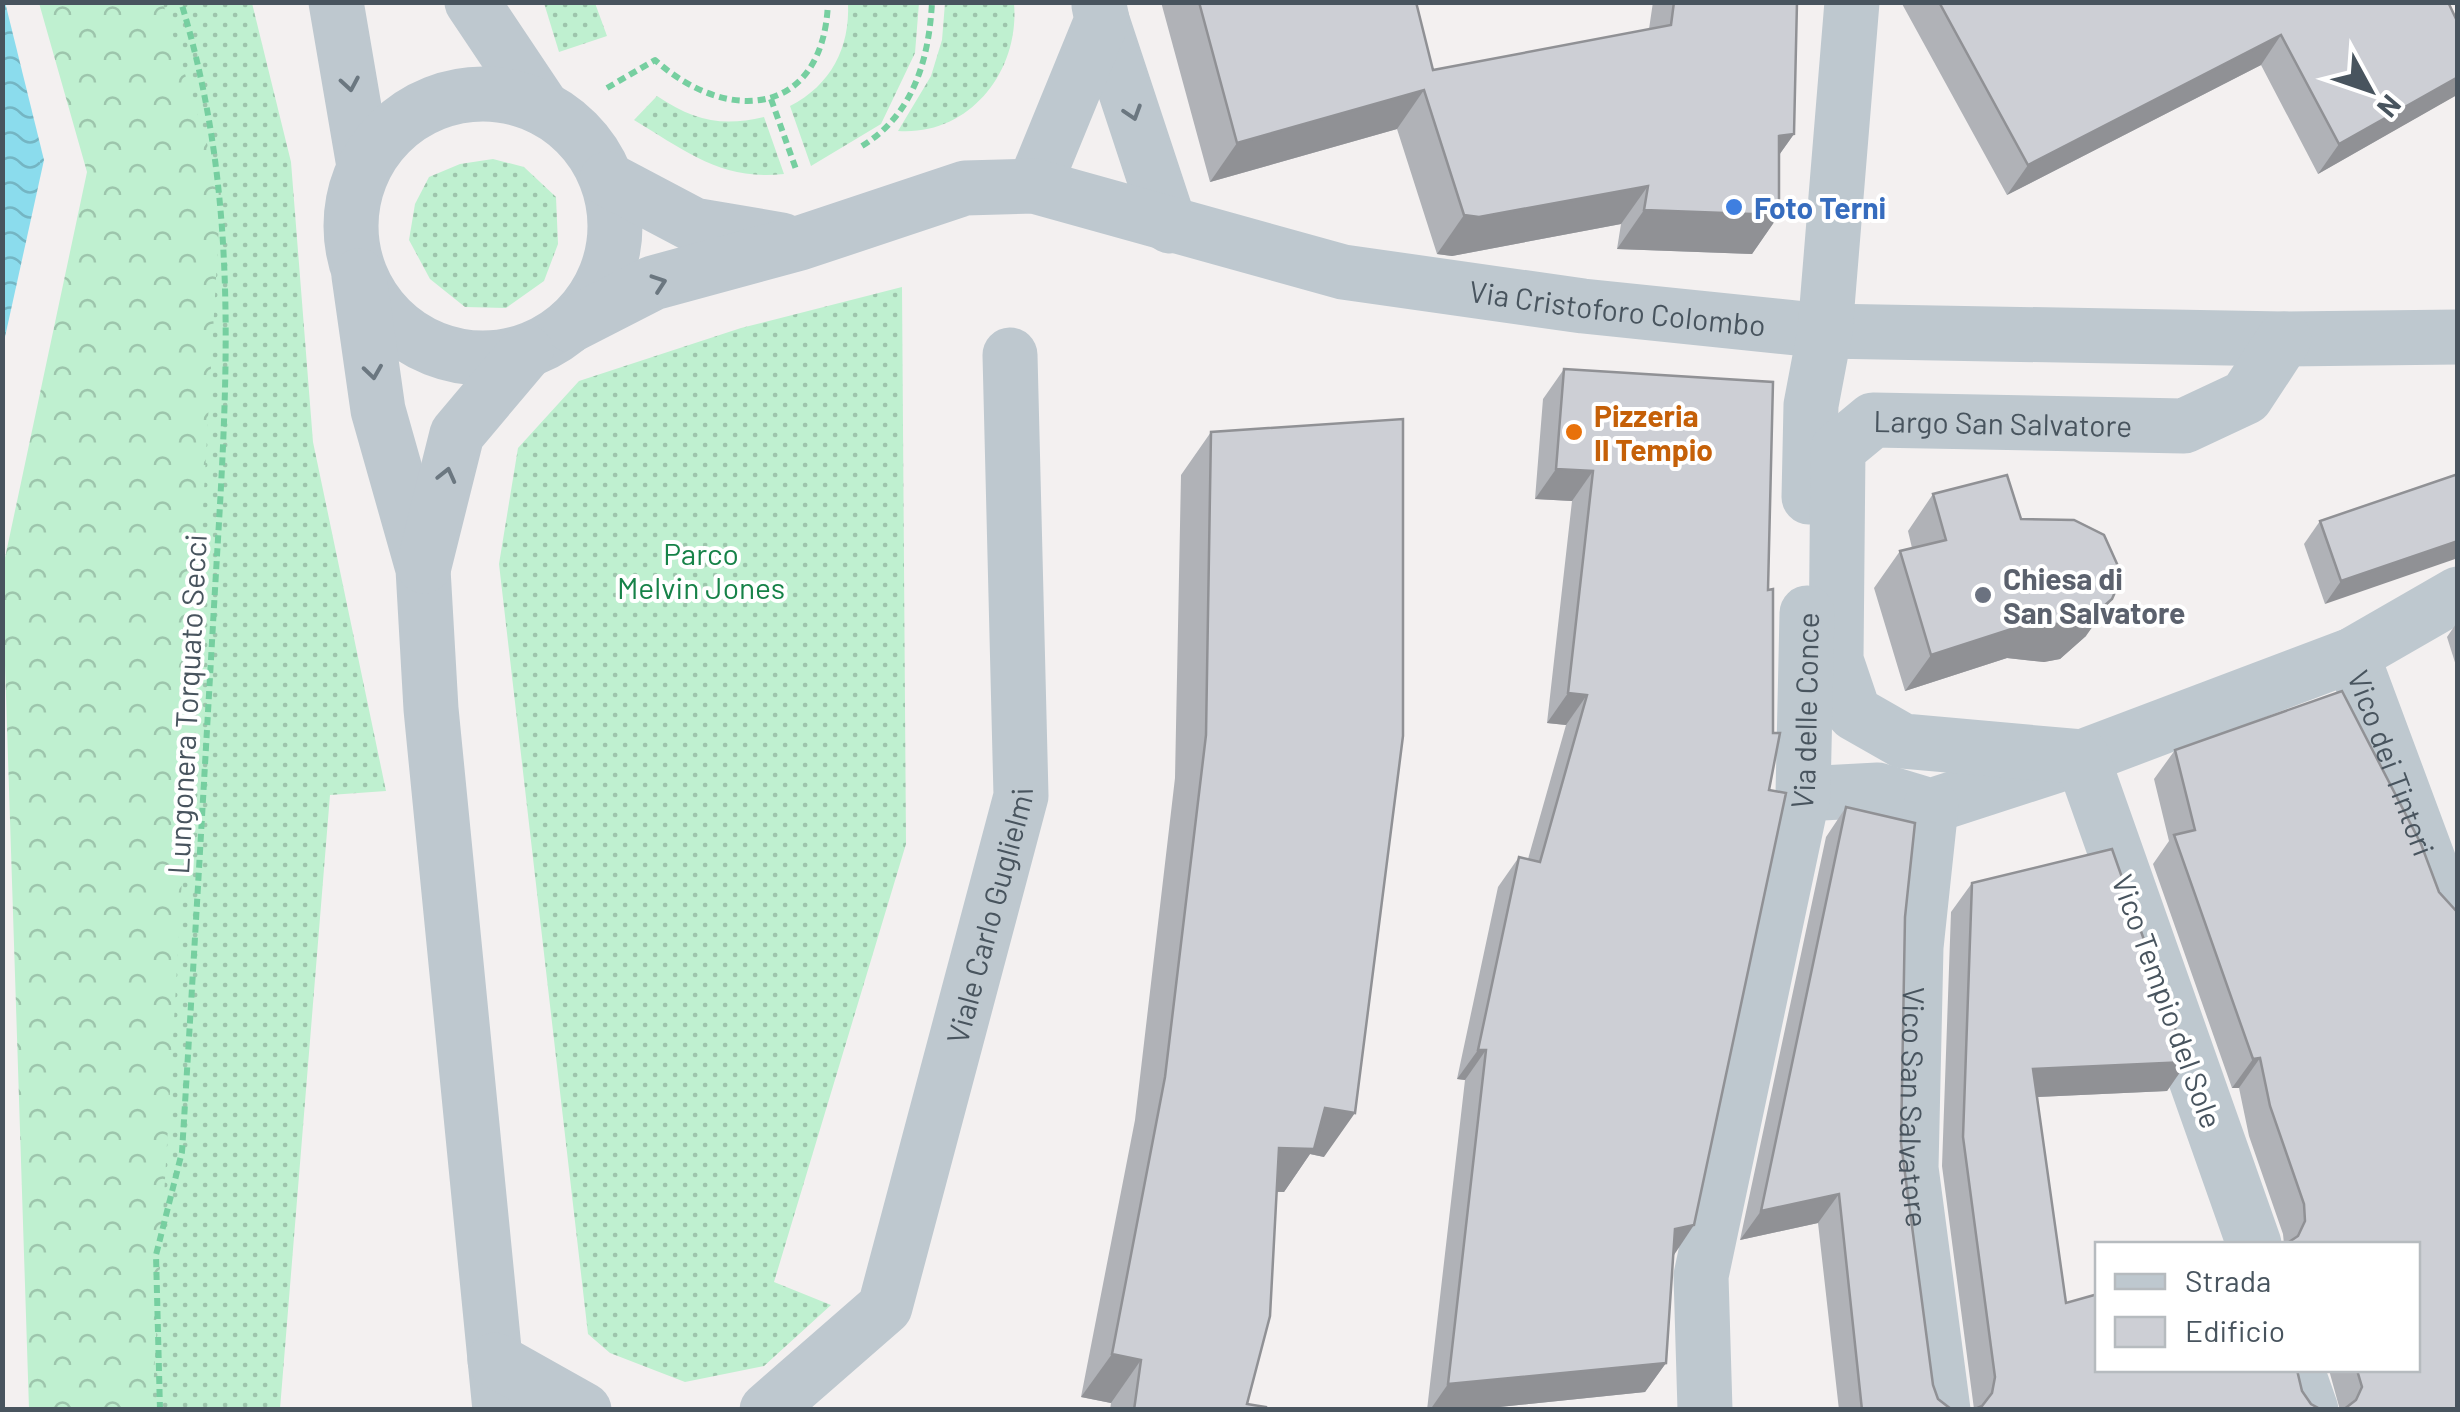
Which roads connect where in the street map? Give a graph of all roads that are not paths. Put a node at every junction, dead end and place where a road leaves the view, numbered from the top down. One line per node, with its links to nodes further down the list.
1 (336, 2): 6 (street, one-way to 6)
2 (472, 2): 5 (street)
3 (1852, 2): 12 (street, Via delle Conce)
4 (1100, 11): 8 (street); 9 (street, one-way to 9)
5 (543, 108): 6 (street); 7 (street)
6 (364, 166): 11 (street)
7 (607, 178): 10 (street, Via Cristoforo Colombo); 13 (street)
8 (1034, 186): 9 (street, Via Cristoforo Colombo); 10 (street, Via Cristoforo Colombo)
9 (1170, 226): 12 (street, Via Cristoforo Colombo)
10 (800, 242): 13 (street, Via Cristoforo Colombo, one-way to 10)
11 (360, 276): 13 (street); 17 (street, one-way to 17)
12 (1825, 332): 15 (street, Via Cristoforo Colombo); 21 (street, Via delle Conce)
13 (548, 338): 17 (street, one-way to 13)
14 (2458, 338): 15 (street, Via Cristoforo Colombo)
15 (2284, 339): 20 (street, Largo San Salvatore)
16 (1010, 354): 28 (street, Viale Carlo Guglielmi)
17 (423, 569): 26 (street)
18 (2458, 594): 19 (street, Largo San Salvatore)
19 (2352, 655): 20 (street, Largo San Salvatore); 23 (street, Vico dei Tintori)
20 (2082, 758): 22 (street, Largo San Salvatore); 24 (street, Vico Tempio del Sole)
21 (1803, 794): 22 (street); 29 (street, Via delle Conce)
22 (1931, 806): 30 (street, Vico San Salvatore)
23 (2453, 911)
24 (2253, 1242)
25 (2298, 1372): 31 (street)
26 (497, 1385): 27 (street)
27 (584, 1410)
28 (767, 1410)
29 (1705, 1410)
30 (1943, 1410)
31 (2311, 1410)

